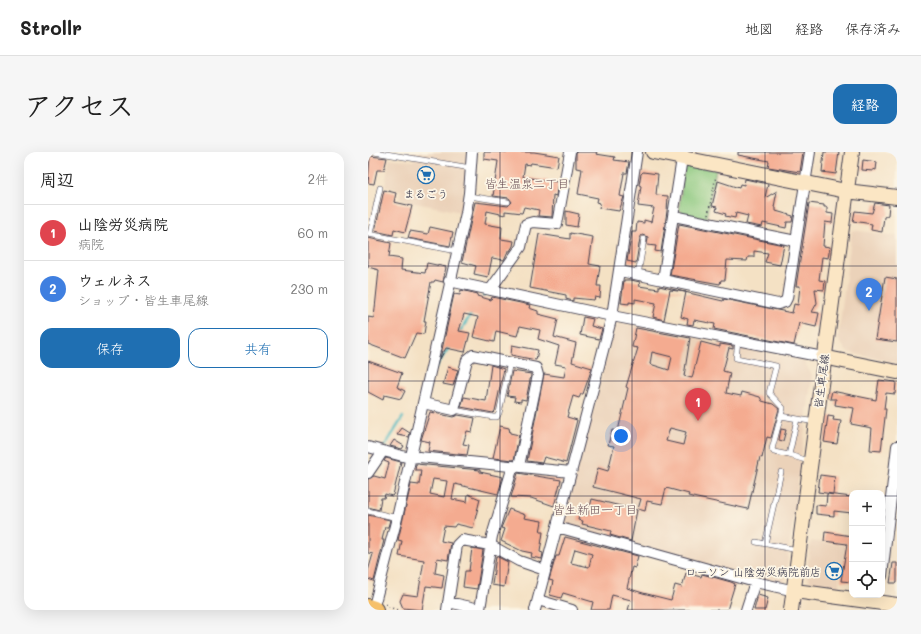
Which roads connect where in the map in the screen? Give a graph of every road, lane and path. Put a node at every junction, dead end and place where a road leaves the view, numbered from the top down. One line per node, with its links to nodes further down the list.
1 (374, 152): 9 (lane)
2 (472, 152): 9 (street)
3 (570, 152): 27 (street)
4 (637, 152): 23 (street)
5 (653, 152): 8 (main road)
6 (810, 152): 11 (street)
7 (852, 152): 13 (main road, 皆生車尾線)
8 (683, 155): 11 (main road); 17 (street)
9 (471, 168): 14 (street)
10 (718, 170): 18 (path)
11 (806, 183): 13 (main road); 21 (street)
12 (380, 188): 19 (lane)
13 (846, 190): 15 (main road); 30 (main road, 皆生車尾線)
14 (469, 196): 16 (lane); 22 (street)
15 (897, 197)
16 (508, 202)
17 (674, 216): 18 (street); 25 (street)
18 (707, 223): 21 (street)
19 (369, 234): 22 (lane)
20 (644, 239): 24 (lane)
21 (796, 241): 25 (street)
22 (457, 252): 26 (street)
23 (620, 271): 24 (street); 28 (street)
24 (638, 275): 25 (street)
25 (663, 280)
26 (450, 281): 27 (street); 33 (street)
27 (490, 290): 28 (street)
28 (612, 316): 29 (street); 45 (street)
29 (738, 341): 30 (street); 35 (lane)
30 (823, 357): 32 (main road); 37 (main road, 皆生車尾線)
31 (510, 362): 34 (street); 34 (lane); 44 (street)
32 (897, 372)
33 (423, 403): 34 (street); 42 (street)
34 (454, 410)
35 (781, 416): 36 (lane); 41 (lane)
36 (797, 419): 37 (lane); 41 (lane)
37 (815, 422): 43 (main road, 皆生車尾線)
38 (897, 446): 51 (street)
39 (368, 447): 40 (street)
40 (383, 451): 42 (street); 47 (street)
41 (789, 456): 43 (lane)
42 (410, 458): 44 (street); 49 (street)
43 (810, 461): 55 (main road, 皆生車尾線)
44 (516, 466): 45 (street); 54 (street)
45 (571, 472): 50 (street)
46 (781, 472): 53 (lane)
47 (368, 473)
48 (368, 511): 49 (lane)
49 (397, 518): 65 (street)
50 (557, 527): 57 (street); 58 (street)
51 (892, 533): 56 (street)
52 (756, 542): 53 (lane)
53 (765, 544): 55 (lane)
54 (490, 546): 57 (street); 63 (street); 63 (street)
55 (800, 550): 59 (main road, 皆生車尾線)
56 (885, 563)
57 (545, 570): 61 (street)
58 (755, 582): 59 (street); 68 (street)
59 (795, 590): 60 (main road); 69 (main road, 皆生車尾線)
60 (879, 602): 62 (main road)
61 (536, 605): 67 (street)
62 (897, 605)
63 (447, 606)
64 (368, 608): 65 (highway)
65 (381, 608): 66 (path)
66 (398, 610)
67 (572, 610)
68 (746, 610)
69 (791, 610)

